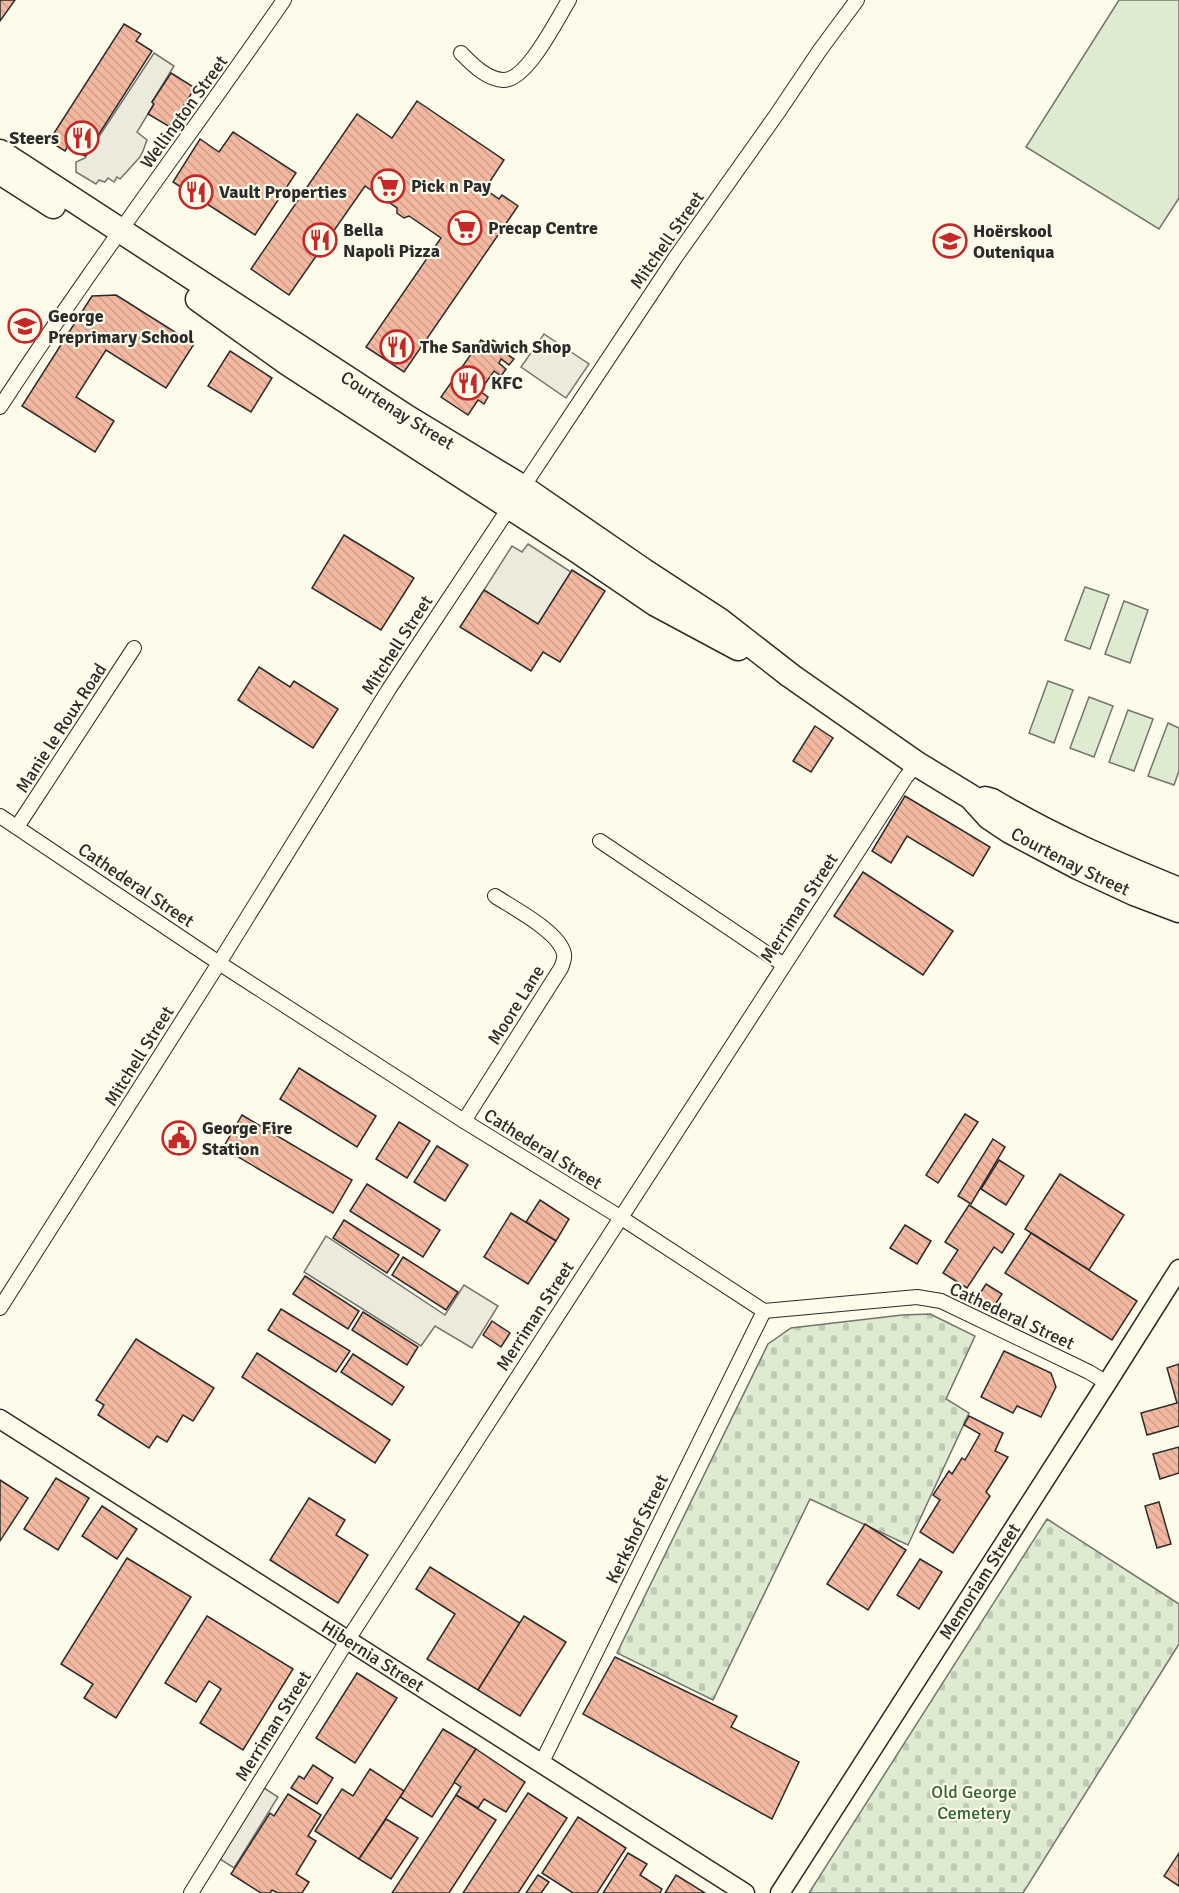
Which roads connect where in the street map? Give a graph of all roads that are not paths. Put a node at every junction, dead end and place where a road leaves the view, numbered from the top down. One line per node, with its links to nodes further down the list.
1 (284, 0): 7 (street, Wellington Street)
2 (569, 0): 4 (street)
3 (856, 0): 9 (street, Mitchell Street)
4 (461, 53)
5 (0, 152): 7 (highway, Courtenay Street)
6 (0, 172): 7 (highway, Courtenay Street)
7 (116, 237): 8 (street, Wellington Street); 9 (highway, Courtenay Street)
8 (0, 407)
9 (517, 497): 11 (highway, Courtenay Street); 19 (street, Mitchell Street)
10 (134, 648): 14 (street, Manie le Roux Road)
11 (917, 764): 12 (highway, Courtenay Street); 20 (street, Merriman Street)
12 (970, 796): 16 (highway, Courtenay Street); 18 (highway, Courtenay Street)
13 (0, 816): 14 (street, Cathederal Street)
14 (17, 828): 19 (street, Cathederal Street)
15 (600, 841): 20 (street)
16 (1179, 890)
17 (495, 896): 21 (street, Moore Lane)
18 (1179, 910)
19 (219, 963): 21 (street, Cathederal Street); 24 (street, Mitchell Street)
20 (784, 965): 22 (street, Merriman Street)
21 (464, 1121): 22 (street, Cathederal Street)
22 (620, 1217): 25 (street, Cathederal Street); 28 (street, Merriman Street)
23 (1179, 1269): 26 (street, Memoriam Street)
24 (0, 1308)
25 (764, 1311): 26 (street, Cathederal Street); 29 (street, Kerkshof Street)
26 (1107, 1383): 32 (street, Memoriam Street)
27 (0, 1419): 28 (street, Hibernia Street)
28 (347, 1641): 29 (street, Hibernia Street); 30 (street, Merriman Street)
29 (542, 1762): 31 (street, Hibernia Street)
30 (191, 1893)
31 (745, 1893)
32 (780, 1893)

